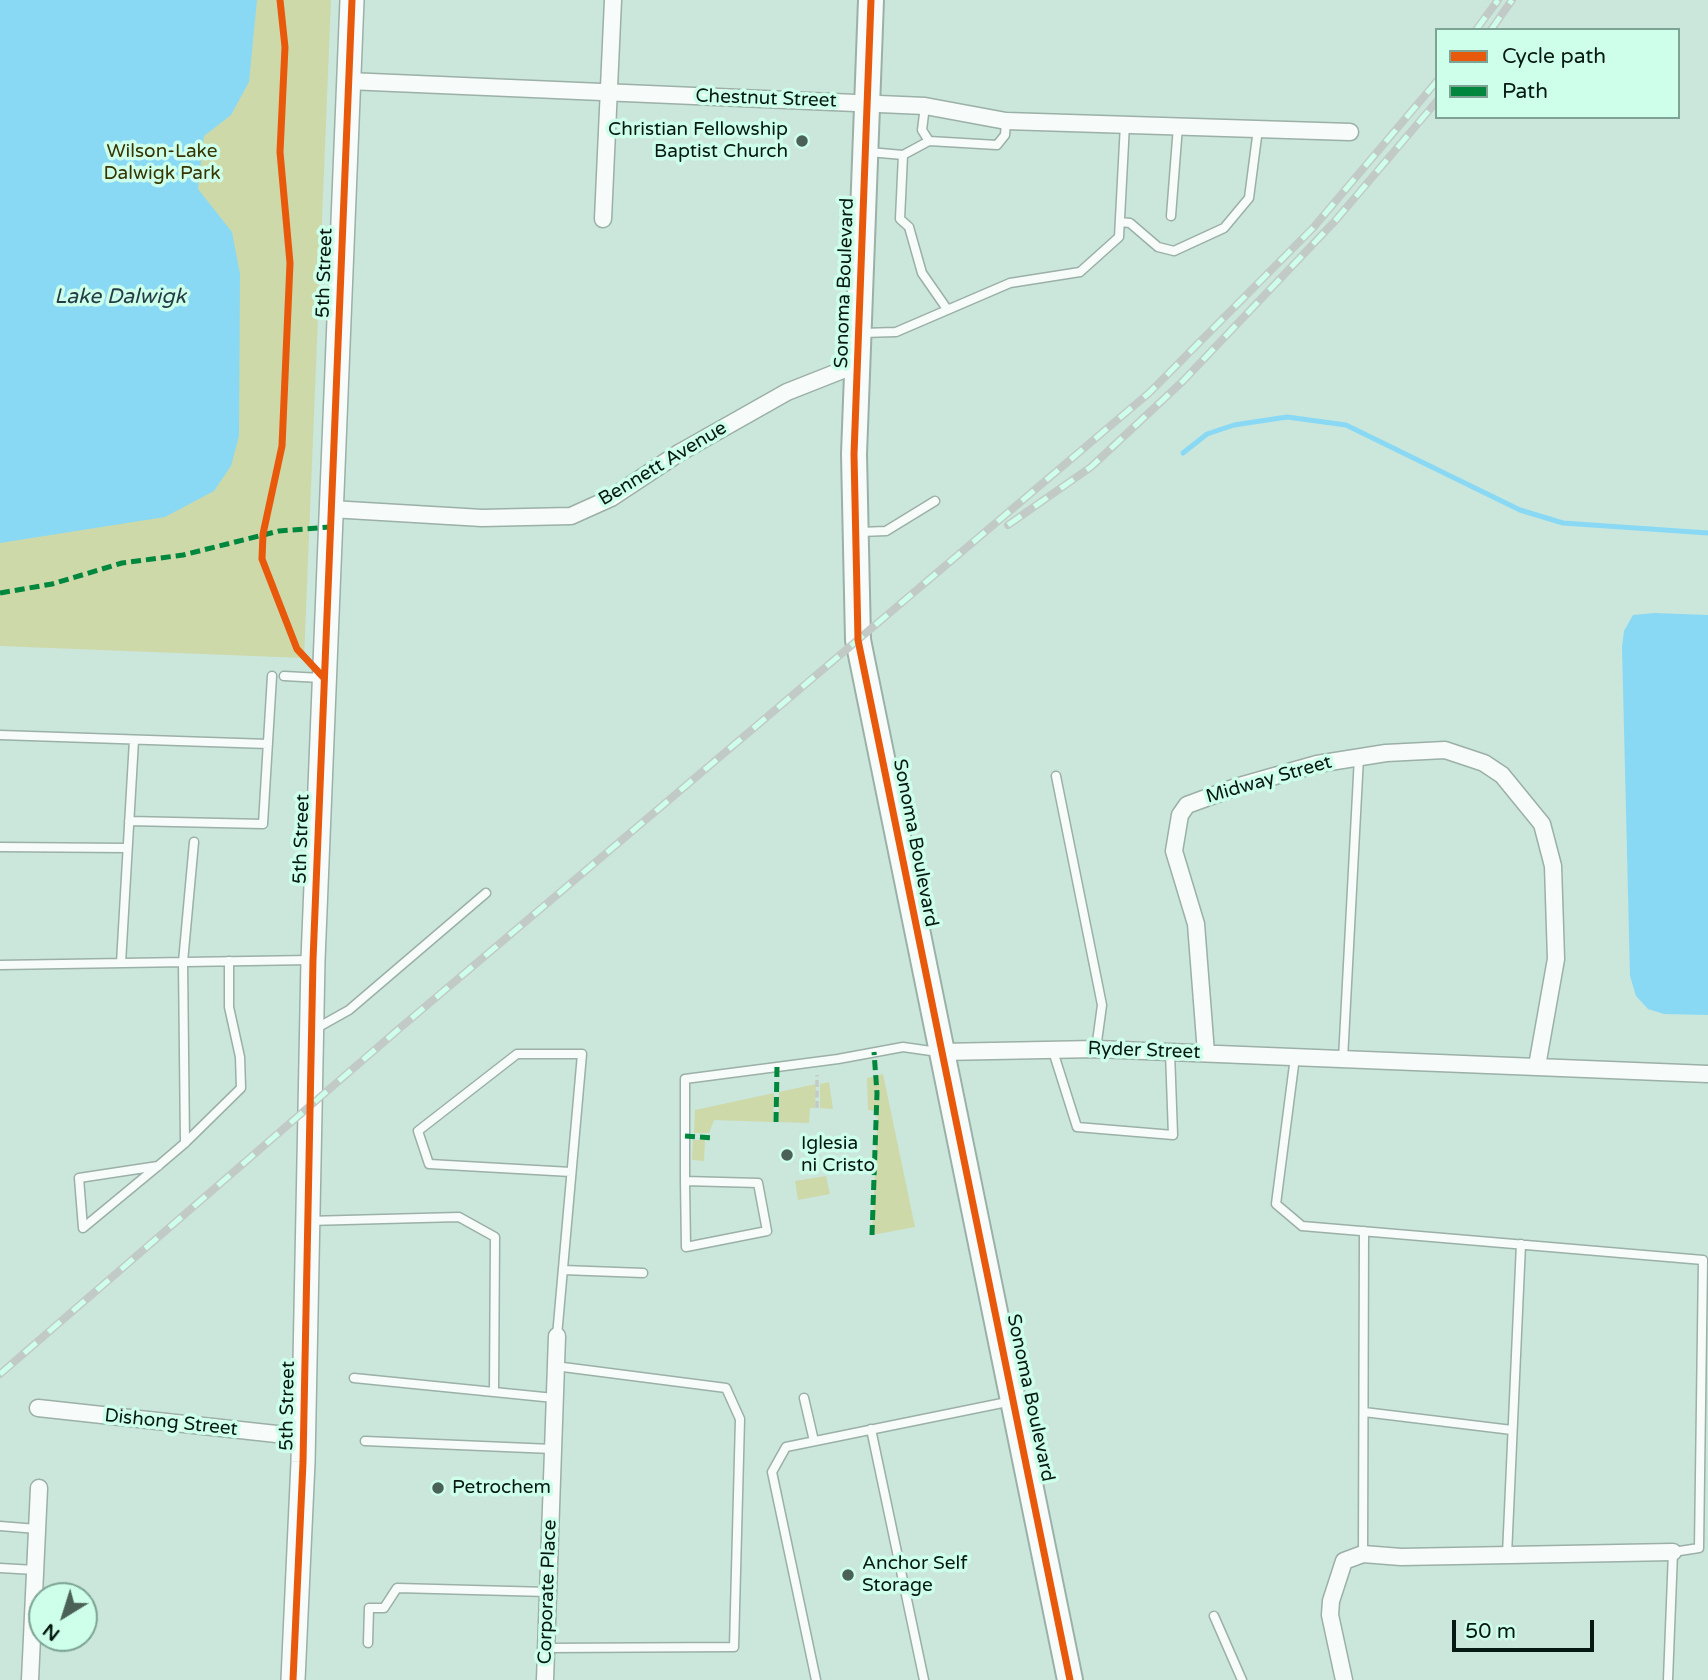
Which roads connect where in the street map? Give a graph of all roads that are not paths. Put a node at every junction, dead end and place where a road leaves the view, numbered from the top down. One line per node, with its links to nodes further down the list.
1 (352, 0): 4 (street, 5th Street)
2 (612, 0): 5 (street)
3 (871, 0): 6 (main road, Sonoma Boulevard)
4 (348, 81): 5 (street, Chestnut Street); 23 (street, 5th Street)
5 (608, 93): 6 (street, Chestnut Street); 17 (street)
6 (868, 103): 7 (street, Chestnut Street); 14 (main road, Sonoma Boulevard)
7 (925, 106): 8 (street, Chestnut Street); 13 (lane)
8 (1006, 121): 9 (street, Chestnut Street); 13 (lane)
9 (1125, 124): 10 (street, Chestnut Street); 18 (lane)
10 (1178, 126): 11 (street, Chestnut Street); 16 (lane)
11 (1258, 129): 12 (street, Chestnut Street); 18 (lane)
12 (1350, 132)
13 (929, 141): 15 (lane)
14 (866, 152): 15 (lane); 20 (main road, Sonoma Boulevard)
15 (903, 155): 19 (lane)
16 (1171, 216)
17 (603, 219)
18 (1120, 222): 19 (lane)
19 (947, 309): 20 (lane)
20 (859, 334): 21 (main road, Sonoma Boulevard)
21 (858, 364): 23 (street, Bennett Avenue); 24 (main road, Sonoma Boulevard)
22 (935, 501): 24 (lane)
23 (331, 509): 27 (street, 5th Street)
24 (853, 533): 46 (main road, Sonoma Boulevard)
25 (272, 676): 30 (lane)
26 (284, 676): 27 (lane)
27 (324, 678): 38 (street, 5th Street)
28 (0, 735): 29 (lane)
29 (134, 740): 30 (lane); 33 (lane)
30 (268, 744): 33 (lane)
31 (1359, 757): 48 (street, Midway Street); 50 (lane); 51 (street, Midway Street)
32 (1056, 776): 45 (lane)
33 (129, 821): 36 (lane)
34 (194, 842): 40 (lane)
35 (0, 847): 36 (lane)
36 (127, 848): 41 (lane)
37 (486, 892): 43 (lane)
38 (313, 960): 39 (lane); 43 (street, 5th Street)
39 (229, 961): 40 (lane); 53 (lane)
40 (183, 962): 41 (lane); 53 (lane)
41 (121, 963): 42 (lane)
42 (0, 965)
43 (312, 1031): 57 (street, 5th Street)
44 (1052, 1048): 45 (street, Ryder Street); 46 (street, Ryder Street); 47 (lane)
45 (1096, 1049): 47 (street, Ryder Street)
46 (941, 1052): 56 (lane, Ryder Street); 68 (main road, Sonoma Boulevard)
47 (1170, 1052): 48 (street, Ryder Street)
48 (1206, 1053): 49 (street, Ryder Street)
49 (1295, 1057): 50 (street, Ryder Street); 58 (lane)
50 (1343, 1059): 51 (street, Ryder Street)
51 (1537, 1066): 52 (street, Ryder Street)
52 (1708, 1074)
53 (185, 1143): 54 (lane)
54 (158, 1166): 54 (lane)
55 (571, 1172): 55 (lane); 60 (lane)
56 (685, 1181): 56 (lane, Ryder Street)
57 (307, 1222): 65 (lane); 73 (street, 5th Street)
58 (1364, 1231): 59 (lane); 70 (lane)
59 (1521, 1244): 72 (lane); 80 (lane)
60 (563, 1270): 61 (lane); 62 (lane)
61 (643, 1273)
62 (557, 1336): 63 (street, Corporate Place)
63 (555, 1366): 66 (street, Corporate Place); 88 (lane)
64 (354, 1378): 65 (lane)
65 (494, 1392): 66 (lane)
66 (554, 1398): 76 (street, Corporate Place)
67 (804, 1398): 75 (lane)
68 (1014, 1400): 71 (lane); 94 (main road, Sonoma Boulevard)
69 (38, 1408): 73 (street, Dishong Street)
70 (1364, 1412): 72 (lane); 81 (lane)
71 (870, 1429): 75 (lane); 93 (lane)
72 (1513, 1430): 82 (lane)
73 (304, 1437): 90 (street, 5th Street)
74 (365, 1441): 76 (lane)
75 (814, 1441): 92 (lane)
76 (552, 1449): 85 (street, Corporate Place)
77 (40, 1488): 79 (street)
78 (0, 1526): 79 (lane)
79 (37, 1529): 84 (street)
80 (1673, 1552): 82 (street); 97 (lane)
81 (1363, 1554): 82 (street); 96 (street)
82 (1507, 1555)
83 (0, 1567): 84 (lane)
84 (35, 1570): 89 (street)
85 (548, 1592): 87 (lane); 88 (street, Corporate Place)
86 (1214, 1616): 95 (lane)
87 (368, 1643)
88 (546, 1648): 91 (street, Corporate Place)
89 (30, 1680)
90 (293, 1680)
91 (545, 1680)
92 (816, 1680)
93 (924, 1680)
94 (1070, 1680)
95 (1242, 1680)
96 (1344, 1680)
97 (1668, 1680)

